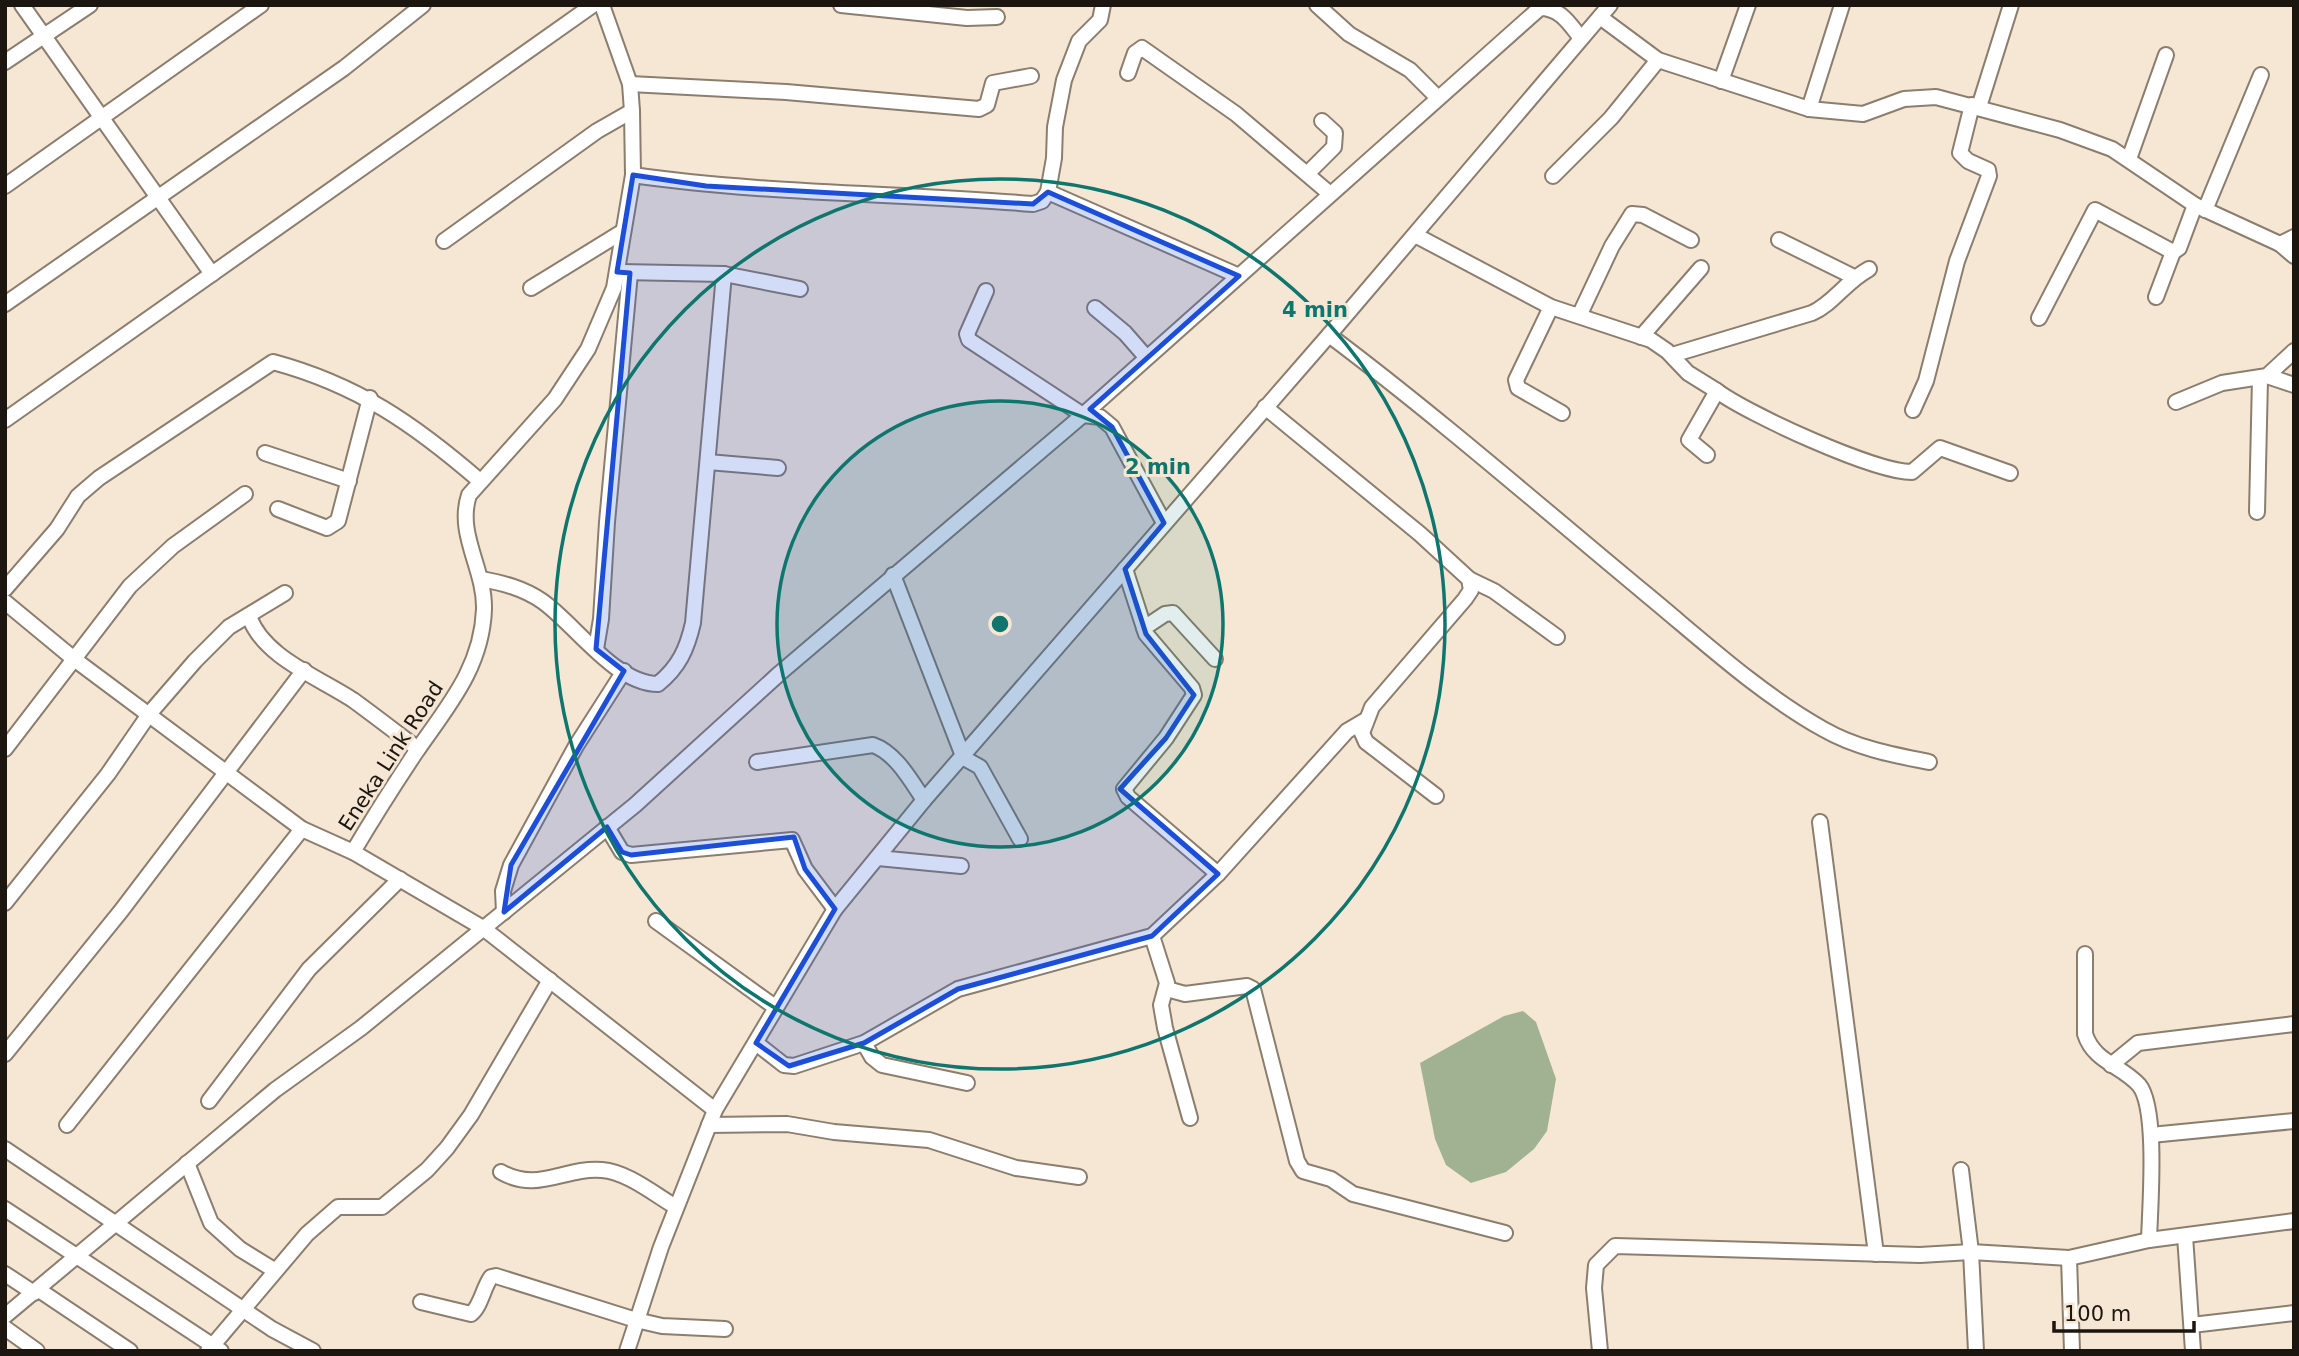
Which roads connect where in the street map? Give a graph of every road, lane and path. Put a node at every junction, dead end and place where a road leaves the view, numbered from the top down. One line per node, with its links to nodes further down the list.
1 (22, 5): 16 (street)
2 (90, 5): 16 (street)
3 (261, 5): 30 (street)
4 (424, 5): 39 (street)
5 (593, 5): 53 (street)
6 (602, 5): 25 (street, Eneka Link Road)
7 (841, 5): 15 (street)
8 (1102, 5): 37 (street)
9 (1317, 5): 26 (street)
10 (1748, 5): 24 (street)
11 (1842, 5): 28 (street)
12 (2011, 5): 27 (street)
13 (1550, 7): 17 (street); 26 (street)
14 (1605, 11): 17 (street); 19 (street)
15 (997, 17)
16 (45, 36): 20 (street); 30 (street)
17 (1580, 37): 42 (street)
18 (2166, 55): 32 (street)
19 (1658, 60): 24 (street); 35 (street)
20 (5, 62)
21 (1128, 74): 33 (street)
22 (2261, 75): 40 (street)
23 (1031, 76): 25 (street)
24 (1721, 81): 28 (street)
25 (630, 84): 29 (street, Eneka Link Road)
26 (1437, 97): 38 (street)
27 (1976, 106): 28 (street); 32 (street); 77 (street)
28 (1809, 109)
29 (632, 111): 34 (street, Eneka Link Road); 46 (street)
30 (100, 117): 36 (street); 39 (street)
31 (1322, 121): 33 (street)
32 (2129, 159): 40 (street)
33 (1308, 173): 38 (street)
34 (633, 174): 37 (street); 41 (street, Eneka Link Road)
35 (1553, 176)
36 (5, 186)
37 (1048, 192): 55 (street)
38 (1329, 193): 55 (street)
39 (157, 199): 53 (street); 61 (street)
40 (2200, 208): 47 (street); 48 (street)
41 (622, 232): 52 (street, Eneka Link Road); 57 (street)
42 (1415, 235): 62 (street); 66 (street)
43 (2294, 237): 47 (street)
44 (1690, 240): 64 (street)
45 (1779, 240): 56 (street)
46 (444, 241)
47 (2280, 244): 49 (street)
48 (2173, 252): 60 (street); 65 (street)
49 (2294, 256)
50 (1701, 268): 67 (street)
51 (1869, 269): 56 (street)
52 (624, 272): 54 (street); 87 (street, Eneka Link Road); 102 (street)
53 (212, 274): 80 (street)
54 (724, 274): 58 (street); 83 (street)
55 (1238, 276): 70 (street)
56 (1854, 277): 69 (street)
57 (531, 288)
58 (800, 289)
59 (986, 290): 79 (street)
60 (2156, 297)
61 (5, 304)
62 (1551, 307): 64 (street); 78 (street)
63 (1095, 308): 70 (street)
64 (1580, 314): 67 (street)
65 (2039, 318)
66 (1329, 335): 76 (street); 113 (street)
67 (1640, 337): 69 (street)
68 (2294, 351): 71 (street)
69 (1672, 355): 73 (street)
70 (1146, 357): 79 (street)
71 (2263, 377): 72 (street); 75 (street); 90 (street)
72 (2294, 385)
73 (1717, 391): 82 (street); 85 (street)
74 (370, 398): 86 (street); 87 (street); 96 (street)
75 (2176, 402)
76 (1265, 407): 91 (street); 95 (street)
77 (1913, 410)
78 (1562, 413)
79 (1083, 415): 91 (street); 93 (street)
80 (5, 421)
81 (265, 453): 86 (street)
82 (1707, 455)
83 (708, 462): 84 (street); 106 (street)
84 (778, 468)
85 (2010, 473)
86 (349, 481): 89 (street)
87 (480, 481): 94 (street, Eneka Link Road)
88 (245, 494): 103 (street)
89 (278, 509)
90 (2257, 512)
91 (1164, 523): 92 (street)
92 (1125, 569): 100 (street); 111 (street)
93 (893, 575): 111 (street); 118 (street)
94 (481, 579): 102 (street); 110 (street, Eneka Link Road)
95 (1469, 579): 101 (street); 108 (street)
96 (5, 589)
97 (285, 593): 99 (street)
98 (5, 602): 103 (street)
99 (249, 616): 105 (street); 107 (street)
100 (1144, 628): 104 (street); 124 (street)
101 (1557, 638)
102 (596, 649): 106 (street)
103 (74, 659): 107 (street); 109 (street)
104 (1215, 659)
105 (304, 670): 110 (street); 114 (street)
106 (624, 671): 128 (street)
107 (150, 713): 114 (street); 126 (street)
108 (1364, 721): 115 (street); 124 (street)
109 (5, 749)
110 (418, 749): 121 (street, Eneka Link Road)
111 (962, 757): 116 (street); 120 (street)
112 (757, 762): 116 (street)
113 (1929, 762)
114 (228, 772): 119 (street); 139 (street)
115 (1436, 796)
116 (924, 800): 122 (street)
117 (1820, 822): 162 (street)
118 (607, 827): 127 (street); 128 (street)
119 (303, 829): 121 (street); 146 (street)
120 (1020, 839)
121 (353, 852): 125 (street, Eneka Link Road)
122 (878, 858): 123 (street); 127 (street)
123 (961, 866)
124 (1218, 874): 131 (street)
125 (400, 879): 130 (street, Eneka Link Road); 142 (street)
126 (5, 903)
127 (835, 909): 135 (street)
128 (504, 912): 130 (street)
129 (656, 921): 135 (street)
130 (483, 929): 133 (street, Eneka Link Road); 150 (street)
131 (1152, 936): 134 (street); 138 (street)
132 (2085, 954): 140 (street)
133 (550, 980): 143 (street, Eneka Link Road); 165 (street)
134 (1167, 989): 144 (street); 158 (street)
135 (775, 1007): 137 (street)
136 (2294, 1024): 140 (street)
137 (757, 1043): 138 (street); 143 (street)
138 (864, 1043): 141 (street)
139 (5, 1054)
140 (2111, 1065): 148 (street)
141 (967, 1083)
142 (209, 1101)
143 (715, 1110): 147 (street)
144 (1190, 1118)
145 (2294, 1121): 148 (street)
146 (67, 1125)
147 (709, 1125): 153 (street); 154 (street)
148 (2151, 1135): 160 (street)
149 (5, 1149): 156 (street)
150 (187, 1163): 156 (street); 165 (street)
151 (1961, 1170): 161 (street)
152 (501, 1172): 154 (street)
153 (1079, 1178)
154 (676, 1207): 172 (street)
155 (5, 1209): 163 (street)
156 (115, 1221): 163 (street); 169 (street)
157 (2294, 1222): 159 (street)
158 (1505, 1233)
159 (2185, 1236): 160 (street); 173 (street)
160 (2149, 1240): 164 (street)
161 (1970, 1252): 162 (street); 164 (street); 182 (street)
162 (1876, 1254): 181 (street)
163 (76, 1256): 167 (street); 176 (street)
164 (2069, 1258): 183 (street)
165 (274, 1270): 169 (street)
166 (5, 1274): 167 (street)
167 (37, 1292): 171 (street); 178 (street)
168 (421, 1302): 172 (street)
169 (245, 1310): 176 (street); 179 (street)
170 (2294, 1313): 173 (street)
171 (5, 1316)
172 (636, 1320): 175 (street); 180 (street)
173 (2192, 1325): 184 (street)
174 (5, 1328): 177 (street)
175 (725, 1329)
176 (214, 1349)
177 (37, 1351)
178 (130, 1351)
179 (313, 1351)
180 (627, 1351)
181 (1600, 1351)
182 (1976, 1351)
183 (2072, 1351)
184 (2193, 1351)

